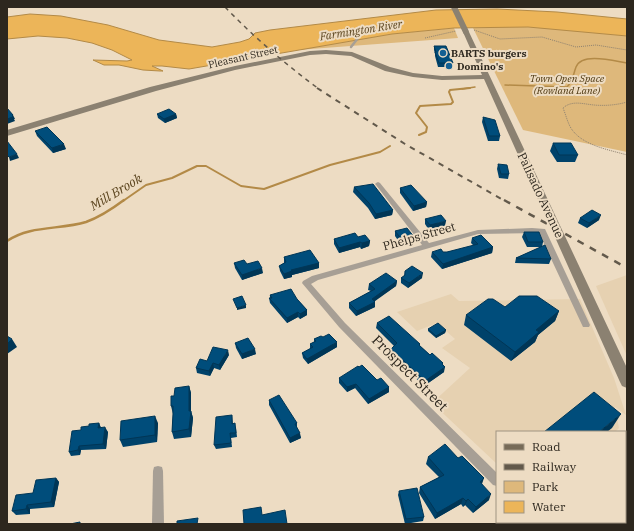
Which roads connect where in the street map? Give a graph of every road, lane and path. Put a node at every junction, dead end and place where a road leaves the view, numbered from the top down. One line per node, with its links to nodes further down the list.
1 (454, 7): 2 (main road, Palisado Avenue, bridge)
2 (466, 31): 4 (path); 6 (path); 7 (main road, Palisado Avenue)
3 (358, 38): 5 (lane)
4 (425, 38)
5 (351, 47)
6 (627, 50)
7 (487, 78): 9 (main road, Pleasant Street); 15 (main road, Palisado Avenue)
8 (627, 102): 10 (path)
9 (7, 133)
10 (627, 155)
11 (378, 184): 12 (street)
12 (428, 247): 13 (street, Phelps Street); 14 (street, Phelps Street)
13 (306, 283): 17 (street, Prospect Street)
14 (586, 325)
15 (627, 382)
16 (158, 470): 18 (street)
17 (496, 480)
18 (158, 524)

